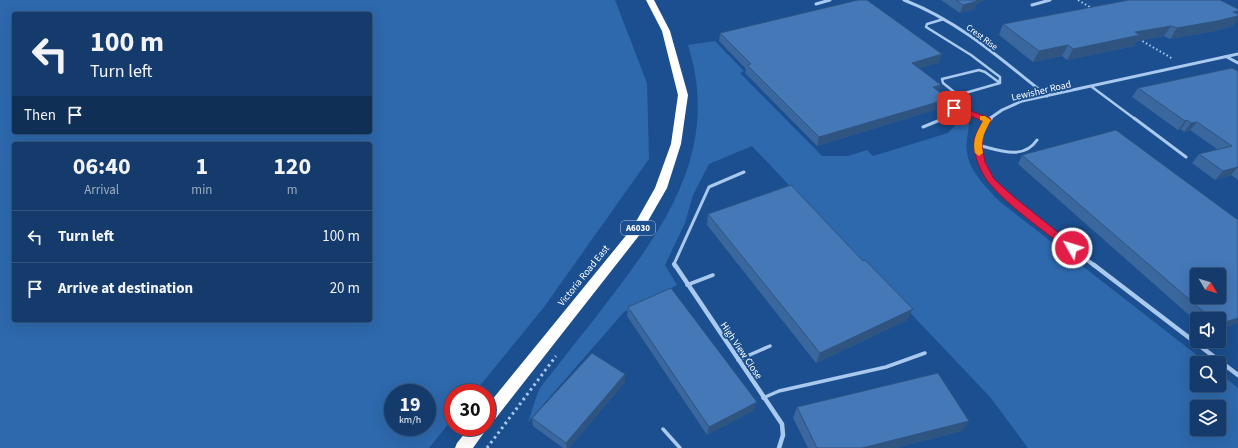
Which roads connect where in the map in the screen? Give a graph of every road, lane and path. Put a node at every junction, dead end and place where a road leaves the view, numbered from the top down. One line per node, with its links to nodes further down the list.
1 (650, 0): 35 (highway, Victoria Road East / A6030)
2 (830, 0): 6 (street)
3 (904, 0): 10 (street, Crest Rise)
4 (1050, 0): 8 (street)
5 (1078, 0): 9 (path)
6 (825, 1): 7 (street)
7 (816, 4)
8 (1032, 5)
9 (1097, 12)
10 (944, 19): 16 (lane); 19 (street, Crest Rise)
11 (1137, 37): 15 (path)
12 (1238, 54): 13 (street, Lewisher Road)
13 (1227, 57): 14 (street); 15 (street, Lewisher Road)
14 (1238, 63)
15 (1183, 66): 17 (street, Lewisher Road)
16 (1000, 83): 18 (lane); 18 (lane)
17 (1092, 87): 19 (street, Lewisher Road); 25 (lane)
18 (958, 95): 20 (lane)
19 (1047, 96): 21 (street, Lewisher Road)
20 (954, 108): 21 (lane); 22 (lane)
21 (988, 120): 24 (street, Lewisher Road)
22 (923, 128)
23 (1037, 140): 24 (lane)
24 (978, 145): 33 (street)
25 (1186, 157)
26 (744, 172): 27 (lane)
27 (674, 264): 29 (street, High View Close)
28 (713, 275): 29 (lane)
29 (687, 285): 32 (street, High View Close)
30 (770, 346): 32 (lane)
31 (925, 353): 34 (lane)
32 (738, 360): 34 (street, High View Close)
33 (1238, 375)
34 (763, 398): 40 (street, High View Close)
35 (496, 407)
36 (663, 429): 39 (lane)
37 (473, 436): 38 (highway)
38 (463, 448)
39 (680, 448)
40 (779, 448)

